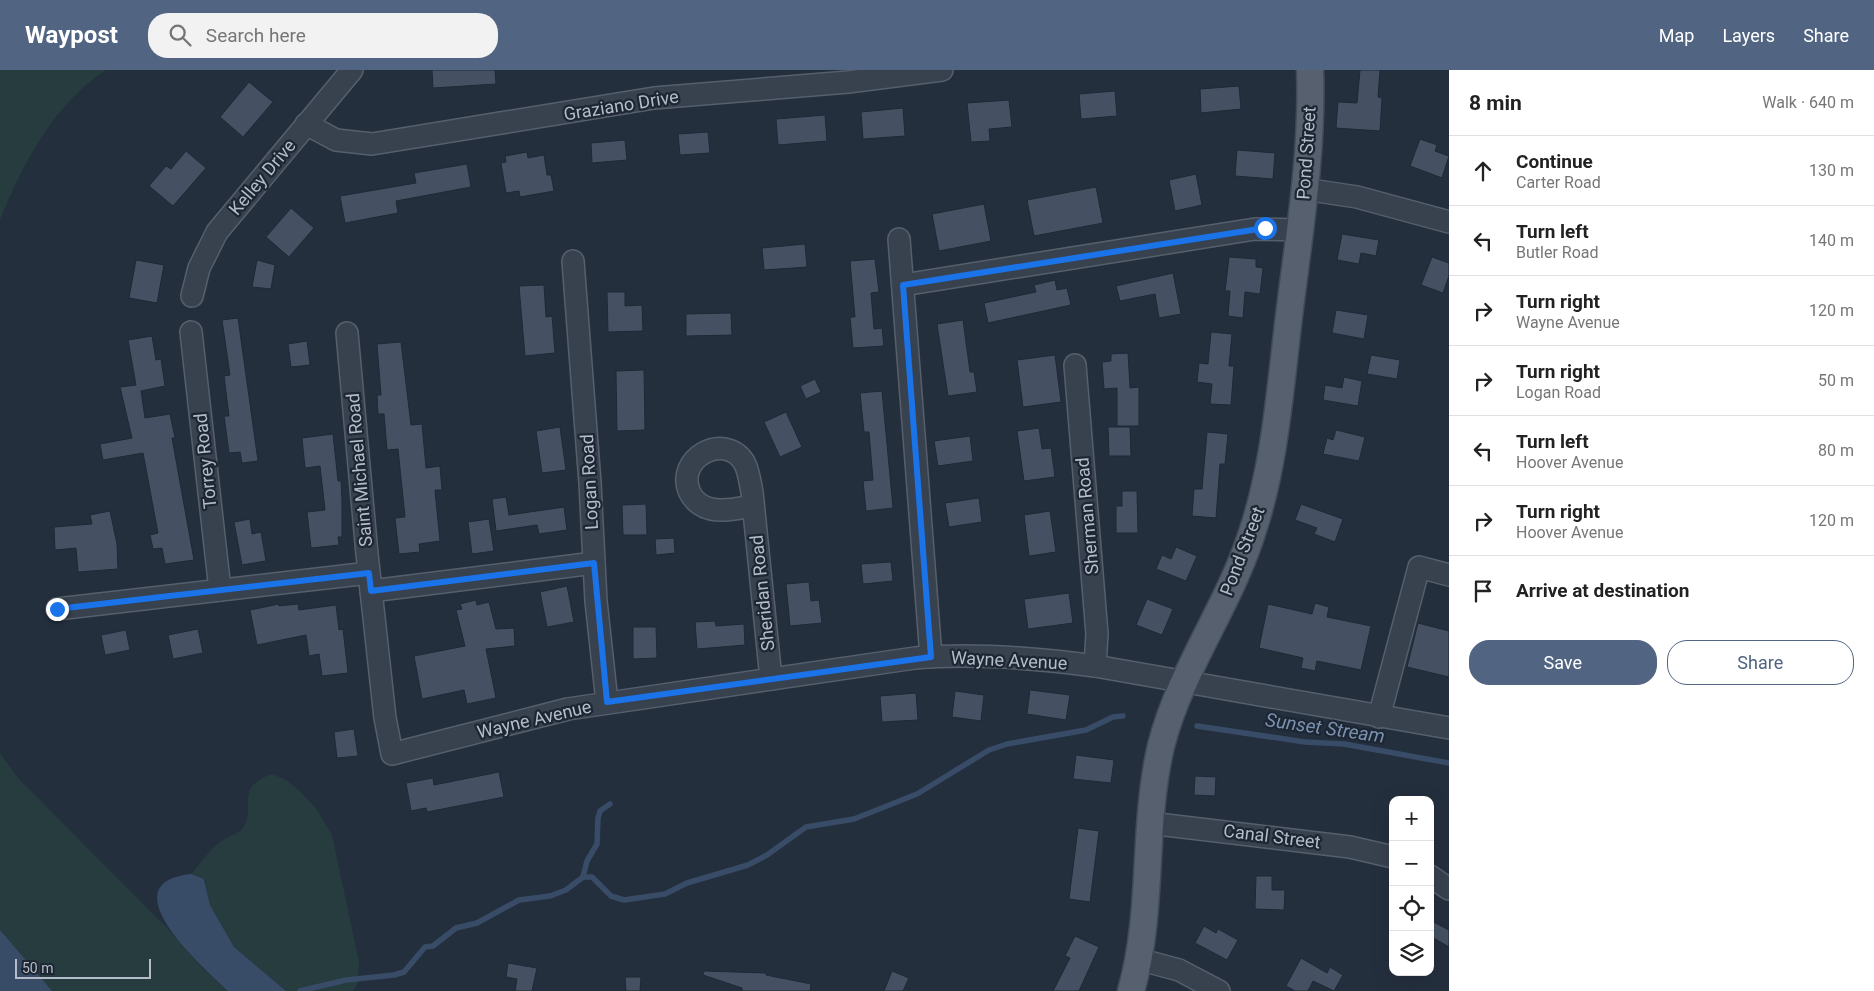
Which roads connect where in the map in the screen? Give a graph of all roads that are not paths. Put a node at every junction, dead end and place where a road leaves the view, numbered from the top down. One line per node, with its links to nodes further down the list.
1 (352, 70): 4 (street, Kelley Drive)
2 (942, 70): 4 (street, Graziano Drive)
3 (1310, 70): 5 (main road, Pond Street)
4 (306, 124): 11 (street, Kelley Drive)
5 (1304, 189): 6 (street); 7 (main road, Pond Street)
6 (1449, 222)
7 (1299, 230): 10 (street); 24 (main road, Pond Street)
8 (899, 239): 10 (street)
9 (573, 261): 16 (street, Logan Road)
10 (903, 285): 21 (street)
11 (192, 296)
12 (192, 332): 19 (street, Torrey Road)
13 (347, 333): 18 (street, Saint Michael Road)
14 (1075, 365): 22 (street, Sherman Road)
15 (753, 506): 23 (street, Sheridan Road)
16 (594, 563): 18 (street); 25 (street, Logan Road)
17 (1449, 575): 26 (street)
18 (370, 582): 19 (street); 28 (street, Saint Michael Road)
19 (220, 590): 20 (street)
20 (57, 609)
21 (931, 657): 22 (street, Wayne Avenue); 23 (street, Wayne Avenue)
22 (1095, 666): 24 (street, Wayne Avenue)
23 (771, 679): 25 (street, Wayne Avenue)
24 (1184, 682): 26 (street, Wayne Avenue); 29 (main road, Pond Street)
25 (607, 702): 28 (street, Wayne Avenue)
26 (1379, 717): 27 (street, Wayne Avenue)
27 (1449, 728)
28 (392, 754)
29 (1149, 823): 30 (street, Canal Street); 33 (main road, Pond Street)
30 (1389, 856)
31 (1434, 879): 32 (street)
32 (1449, 889)
33 (1138, 959): 34 (main road, Pond Street); 35 (street)
34 (1131, 991)
35 (1219, 991)

